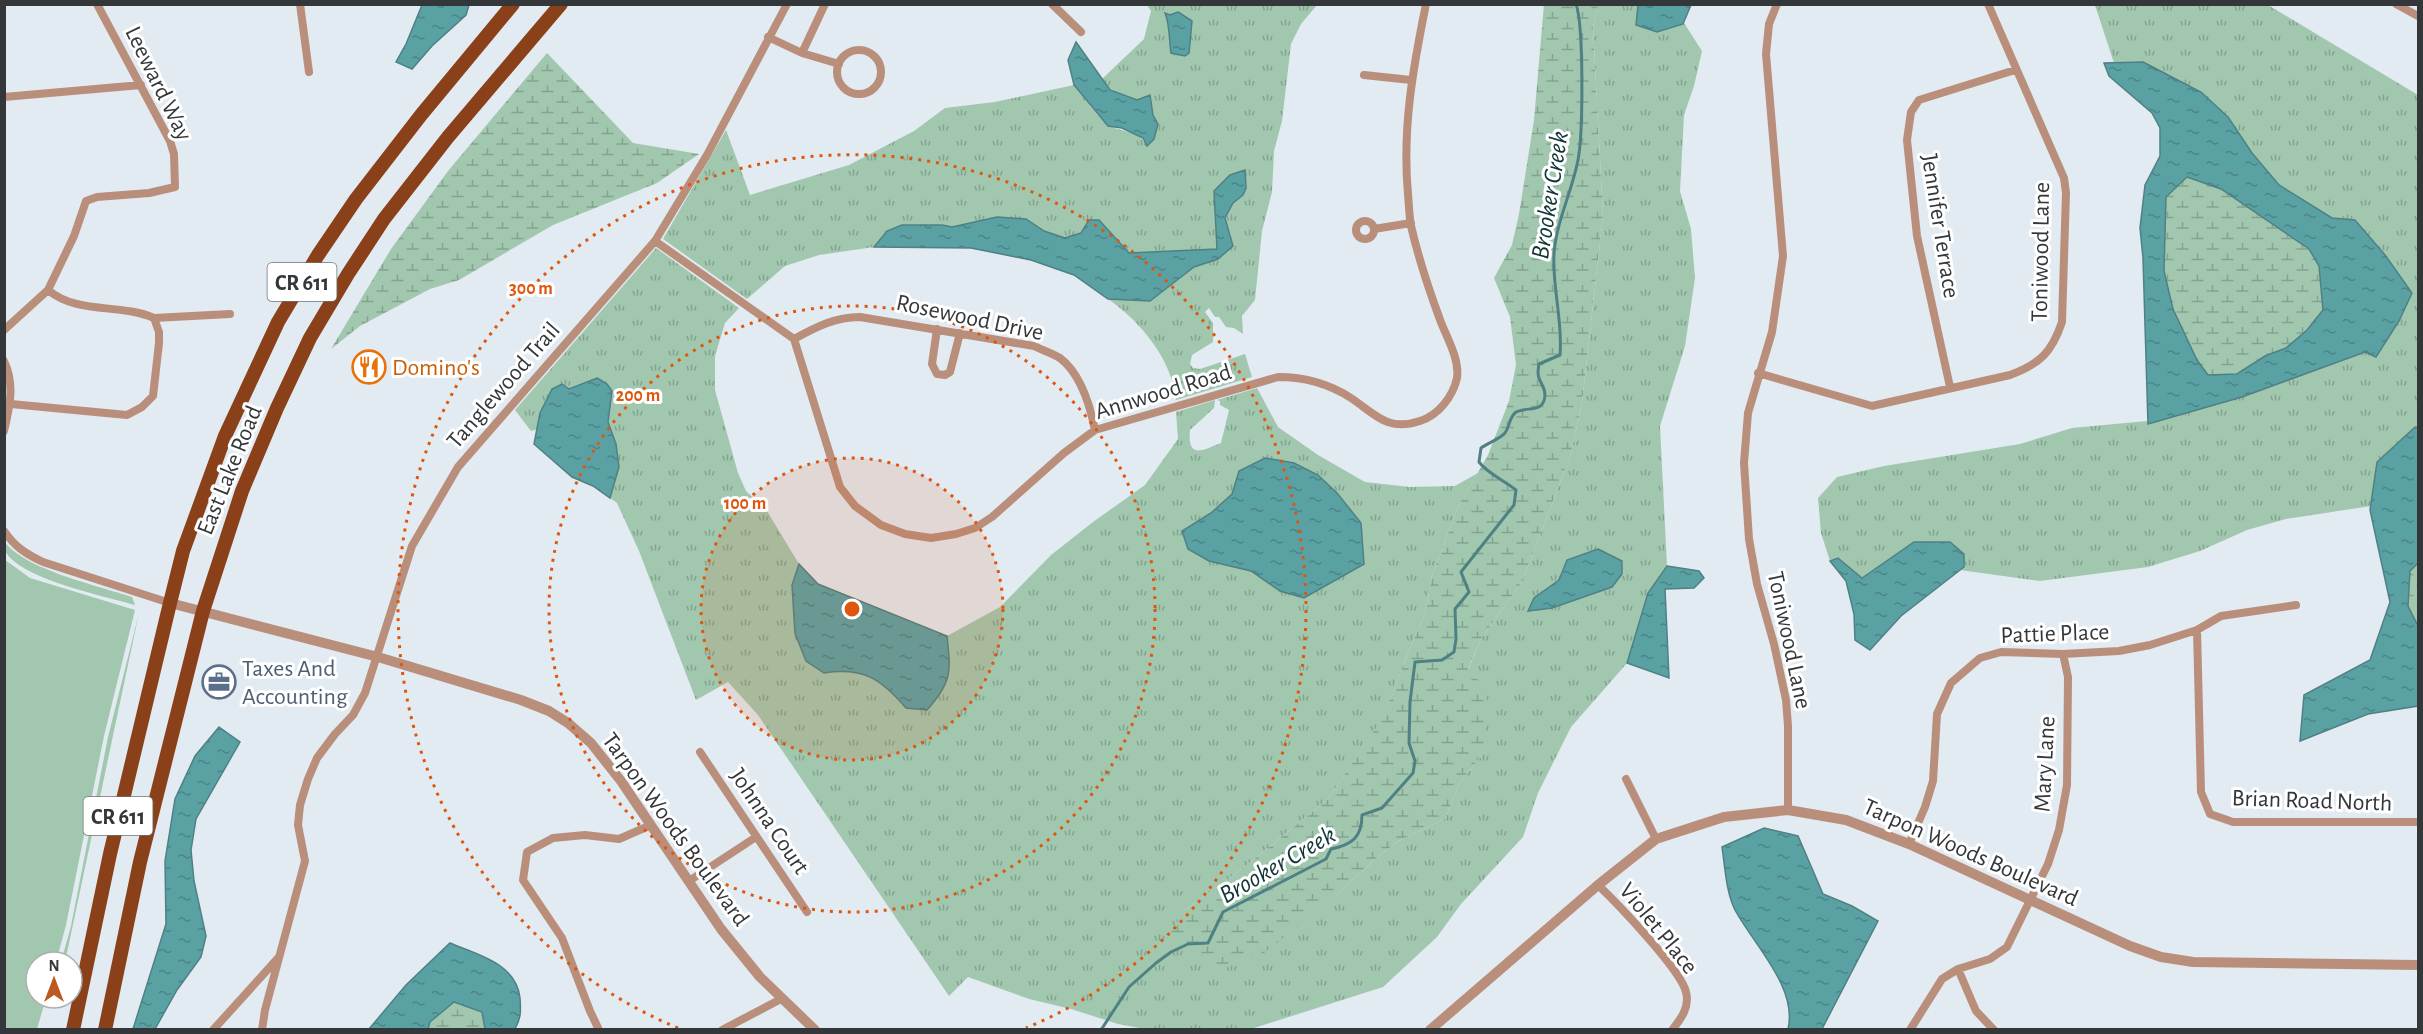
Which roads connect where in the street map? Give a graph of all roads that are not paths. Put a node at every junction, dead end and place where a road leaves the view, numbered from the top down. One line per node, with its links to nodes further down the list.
1 (97, 4): 21 (street, Leeward Way)
2 (300, 4): 18 (street)
3 (513, 4): 40 (main road, East Lake Road / CR 611)
4 (561, 4): 42 (main road, East Lake Road / CR 611)
5 (787, 4): 14 (street, Tanglewood Trail)
6 (825, 4): 15 (street)
7 (1052, 4): 13 (street)
8 (1426, 4): 20 (street, Annwood Road)
9 (1777, 4): 34 (street, Toniwood Lane)
10 (1988, 4): 17 (street, Toniwood Lane)
11 (2396, 4): 12 (street)
12 (2418, 16)
13 (1081, 32)
14 (768, 37): 15 (street); 25 (street, Tanglewood Trail)
15 (802, 53): 16 (street)
16 (839, 64): 16 (street)
17 (2015, 70): 35 (street, Jennifer Terrace); 35 (street, Toniwood Lane)
18 (309, 72)
19 (1364, 75): 20 (street)
20 (1411, 80): 23 (street, Annwood Road)
21 (141, 85): 22 (street); 26 (street, Leeward Way)
22 (4, 97)
23 (1411, 223): 24 (street); 38 (street, Annwood Road)
24 (1374, 229)
25 (655, 241): 32 (street); 45 (street, Tanglewood Trail)
26 (48, 290): 28 (street); 30 (street, Leeward Way)
27 (230, 314): 28 (street)
28 (154, 318): 36 (street)
29 (937, 329): 31 (street, Rosewood Drive); 31 (street); 32 (street, Rosewood Drive)
30 (4, 330)
31 (960, 333): 38 (street, Rosewood Drive)
32 (794, 339): 38 (street, Annwood Road)
33 (4, 361): 36 (street)
34 (1758, 373): 35 (street, Toniwood Lane); 48 (street, Toniwood Lane)
35 (1950, 387)
36 (10, 404): 37 (street)
37 (4, 430)
38 (1095, 430)
39 (4, 531): 40 (street)
40 (170, 603): 42 (street, Tarpon Woods Boulevard); 63 (main road, East Lake Road / CR 611)
41 (2296, 605): 43 (street, Pattie Place)
42 (203, 611): 45 (street, Tarpon Woods Boulevard); 64 (main road, East Lake Road / CR 611)
43 (2198, 630): 44 (street, Pattie Place); 49 (street, Brian Road North)
44 (2063, 654): 53 (street, Pattie Place); 56 (street, Mary Lane)
45 (378, 657): 50 (street, Tarpon Woods Boulevard); 58 (street, Tanglewood Trail)
46 (700, 752): 51 (street, Johnna Court)
47 (1626, 779): 52 (street)
48 (1788, 810): 52 (street, Tarpon Woods Boulevard); 53 (street, Tarpon Woods Boulevard)
49 (2418, 822)
50 (651, 825): 54 (street, Tarpon Woods Boulevard); 67 (street)
51 (756, 837): 54 (street); 57 (street, Johnna Court)
52 (1656, 839): 55 (street, Tarpon Woods Boulevard)
53 (1909, 844): 56 (street, Tarpon Woods Boulevard)
54 (689, 881): 61 (street, Tarpon Woods Boulevard)
55 (1598, 885): 62 (street, Tarpon Woods Boulevard); 70 (street, Violet Place)
56 (2030, 901): 59 (street, Tarpon Woods Boulevard); 60 (street, Mary Lane)
57 (807, 912)
58 (279, 957): 65 (street); 66 (street, Tanglewood Trail)
59 (2418, 965)
60 (1958, 969): 71 (street, Mary Lane); 72 (street)
61 (781, 999): 68 (street); 69 (street, Tarpon Woods Boulevard)
62 (1436, 1028)
63 (73, 1029)
64 (105, 1029)
65 (213, 1029)
66 (262, 1029)
67 (599, 1029)
68 (722, 1029)
69 (815, 1029)
70 (1672, 1029)
71 (1910, 1029)
72 (1994, 1029)

